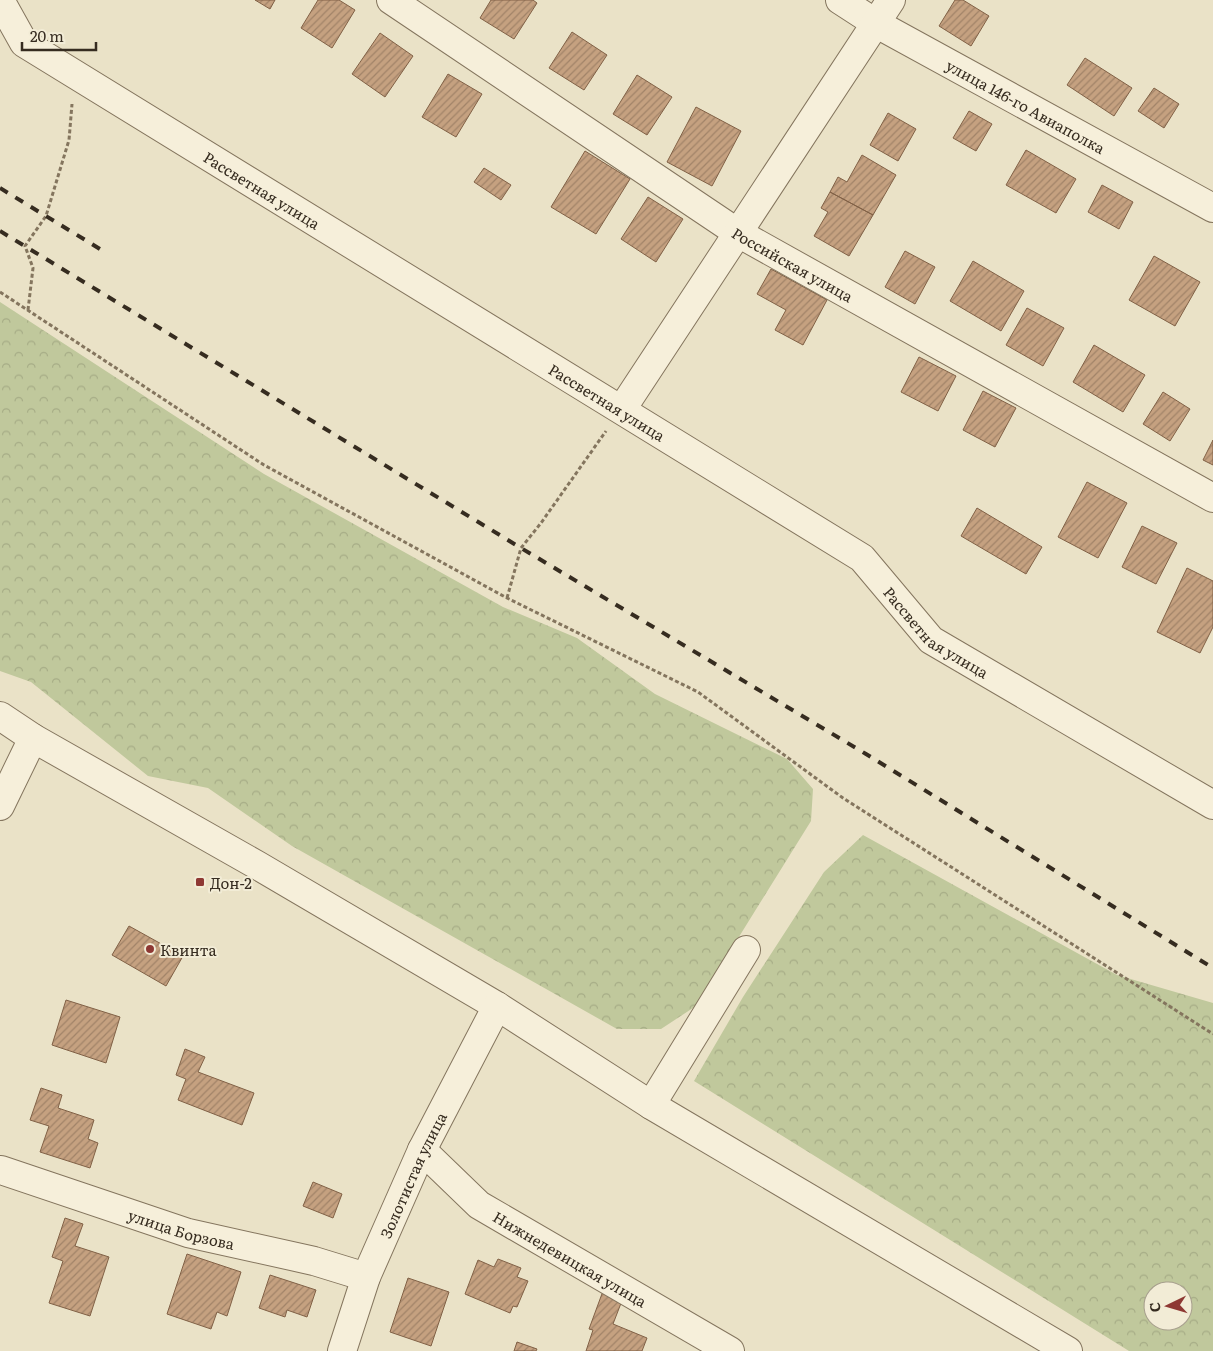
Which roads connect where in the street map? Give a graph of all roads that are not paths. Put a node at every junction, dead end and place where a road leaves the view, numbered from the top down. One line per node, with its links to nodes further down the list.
1 (0, 0): 7 (street)
2 (391, 0): 9 (street, Российская улица)
3 (840, 0): 6 (street, улица 146-го Авиаполка)
4 (891, 0): 6 (street)
5 (0, 23): 7 (street, Рассветная улица)
6 (877, 24): 8 (street, улица 146-го Авиаполка); 9 (street)
7 (24, 43): 10 (street, Рассветная улица)
8 (1213, 208)
9 (738, 233): 10 (street); 11 (street, Российская улица)
10 (622, 409): 14 (street, Рассветная улица)
11 (1213, 498)
12 (0, 716): 13 (street)
13 (33, 738): 15 (street); 17 (street)
14 (1213, 805)
15 (0, 806)
16 (746, 950): 18 (street)
17 (497, 1006): 18 (street); 19 (street, Золотистая улица)
18 (651, 1105): 24 (street)
19 (422, 1150): 21 (street, Золотистая улица); 23 (street, Нижнедевицкая улица)
20 (1, 1170): 21 (street, улица Борзова)
21 (366, 1277): 22 (street, Золотистая улица)
22 (342, 1351)
23 (730, 1351)
24 (1068, 1351)

